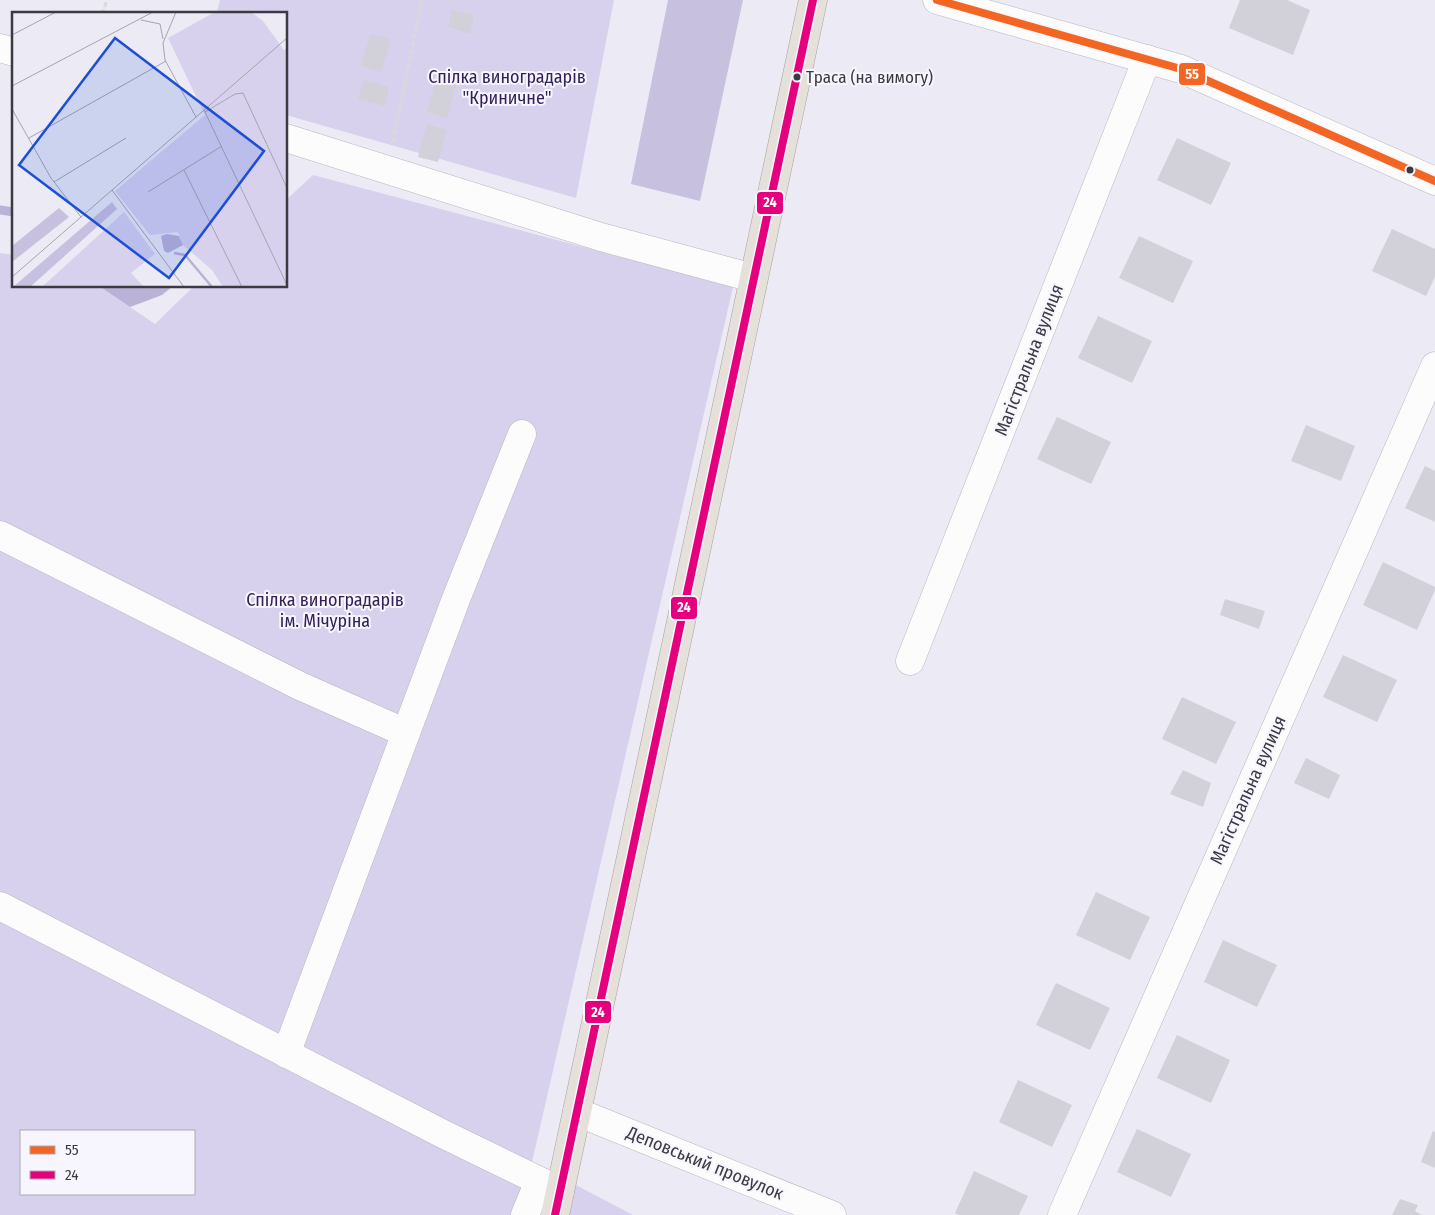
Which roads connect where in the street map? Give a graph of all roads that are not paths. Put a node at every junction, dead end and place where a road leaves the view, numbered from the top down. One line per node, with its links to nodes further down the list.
1 (813, 0): 6 (main road)
2 (937, 0): 3 (street)
3 (1147, 59): 5 (street); 10 (street, Магістральна вулиця)
4 (288, 139): 6 (street)
5 (1435, 182)
6 (753, 278): 14 (main road)
7 (1435, 366): 18 (street, Магістральна вулиця)
8 (522, 434): 11 (street)
9 (0, 535): 11 (street)
10 (910, 661)
11 (406, 733): 13 (street)
12 (0, 906): 13 (street)
13 (286, 1054): 15 (street)
14 (577, 1112): 15 (main road); 17 (street, Деповський провулок)
15 (551, 1196): 16 (street)
16 (525, 1215)
17 (832, 1215)
18 (1062, 1215)

